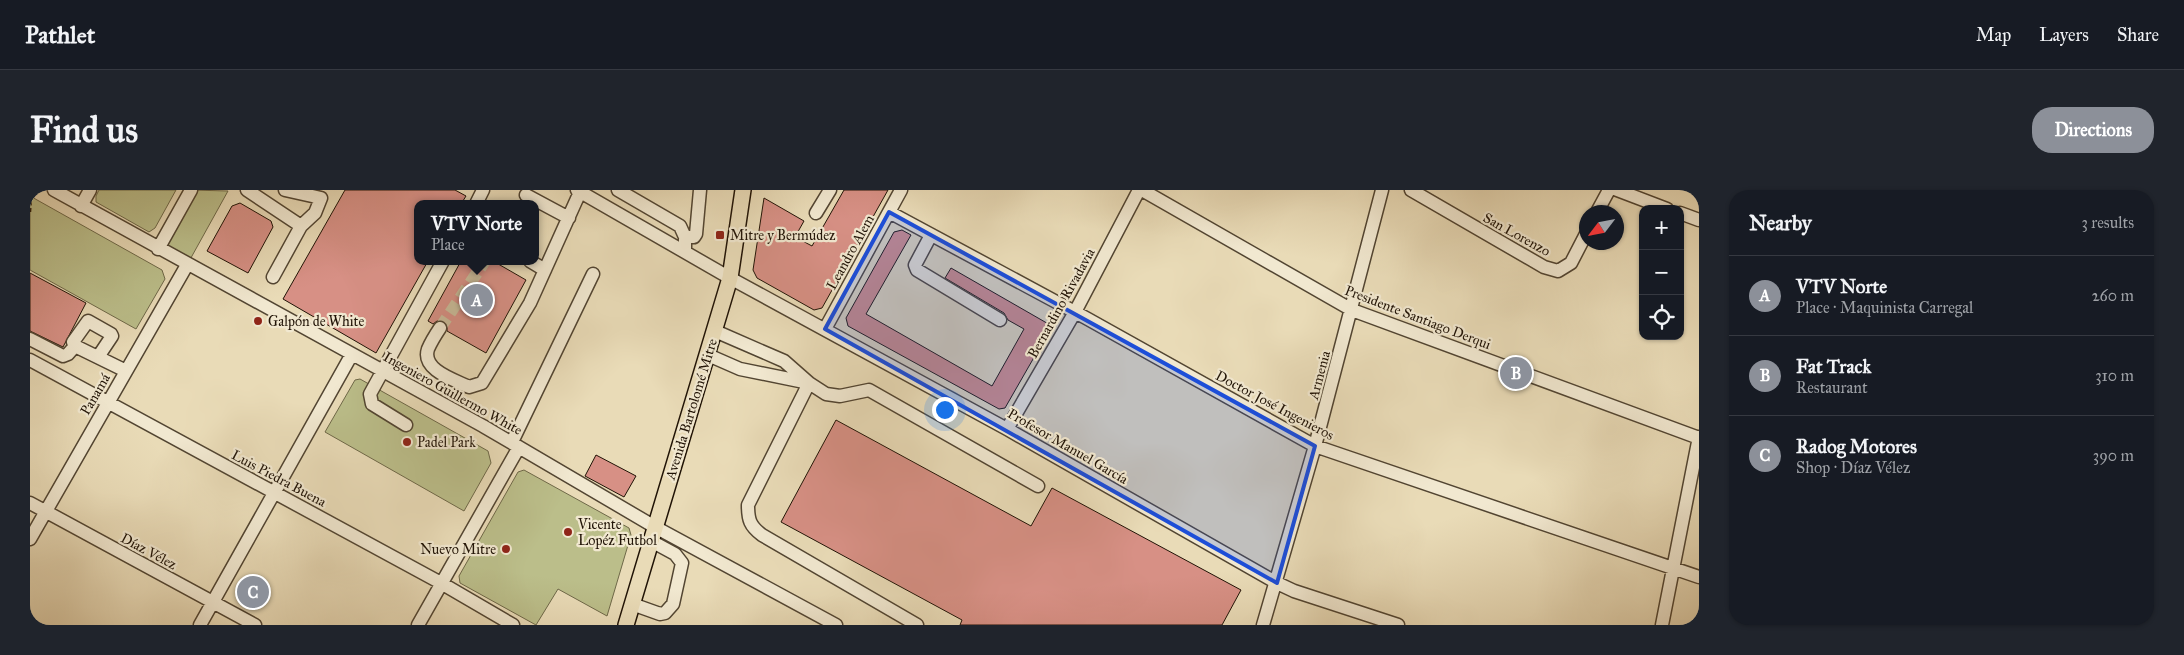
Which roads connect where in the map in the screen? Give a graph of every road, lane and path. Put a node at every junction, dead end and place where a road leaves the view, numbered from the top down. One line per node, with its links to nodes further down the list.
1 (35, 190): 20 (path)
2 (54, 190): 24 (street, Ingeniero Guillermo White)
3 (90, 190): 24 (street)
4 (191, 190): 36 (street)
5 (247, 190): 27 (street)
6 (618, 190): 34 (street)
7 (700, 190): 34 (street)
8 (743, 190): 44 (main road, Avenida Bartolomé Mitre)
9 (830, 190): 28 (street)
10 (902, 190): 26 (street, Leandro Alem)
11 (1141, 190): 45 (street, Presidente Santiago Derqui); 46 (street, Bernardino Rivadavia)
12 (1382, 190): 45 (street, Armenia)
13 (1411, 190): 35 (street, San Lorenzo)
14 (1609, 190): 22 (street)
15 (1617, 190): 23 (street)
16 (289, 191): 18 (street); 27 (street)
17 (578, 191): 30 (street); 37 (street, Profesor Manuel García)
18 (307, 192): 19 (street)
19 (323, 194): 32 (street)
20 (30, 197): 25 (path)
21 (539, 203): 30 (street)
22 (1601, 205)
23 (1657, 205)
24 (81, 206): 36 (street, Ingeniero Guillermo White)
25 (30, 212)
26 (889, 212): 33 (street, Doctor José Ingenieros); 49 (street, Leandro Alem)
27 (283, 213): 32 (street)
28 (816, 214)
29 (1684, 215): 31 (street)
30 (569, 218): 41 (street)
31 (1699, 220)
32 (302, 226): 43 (street)
33 (931, 235): 46 (street, Doctor José Ingenieros); 47 (street)
34 (686, 238): 37 (street)
35 (1579, 248)
36 (158, 249): 38 (street, Ingeniero Guillermo White)
37 (685, 252): 44 (street, Profesor Manuel García)
38 (187, 264): 53 (street, Ingeniero Guillermo White); 57 (street, Panamá)
39 (441, 265): 58 (street)
40 (537, 265): 41 (street)
41 (545, 270): 48 (street)
42 (592, 274): 64 (street)
43 (274, 277)
44 (730, 278): 49 (street, Profesor Manuel García); 50 (main road, Avenida Bartolomé Mitre)
45 (1352, 310): 63 (street, Presidente Santiago Derqui); 65 (street, Armenia)
46 (1075, 312): 62 (street, Bernardino Rivadavia); 65 (street, Doctor José Ingenieros)
47 (1000, 320)
48 (440, 328)
49 (826, 329): 62 (street, Profesor Manuel García)
50 (715, 331): 54 (main road, Avenida Bartolomé Mitre); 59 (street)
51 (30, 339): 52 (street)
52 (75, 346): 55 (street); 55 (street)
53 (352, 354): 58 (street, Ingeniero Guillermo White); 67 (street)
54 (708, 356): 59 (street); 70 (main road, Avenida Bartolomé Mitre)
55 (98, 357): 57 (street)
56 (30, 360): 60 (street, Luis Piedra Buena)
57 (126, 371): 60 (street, Panamá)
58 (381, 371): 61 (street); 64 (street, Ingeniero Guillermo White)
59 (809, 383): 66 (street); 84 (street)
60 (107, 403): 67 (street, Luis Piedra Buena); 69 (street, Panamá)
61 (406, 425)
62 (1007, 428): 75 (street, Profesor Manuel García)
63 (1699, 438): 72 (street)
64 (515, 445): 70 (street, Ingeniero Guillermo White); 74 (street)
65 (1316, 446): 72 (street, Doctor José Ingenieros); 75 (street, Armenia)
66 (1038, 486)
67 (274, 492): 74 (street, Luis Piedra Buena); 76 (street)
68 (30, 502): 69 (street, Díaz Vélez)
69 (45, 511): 71 (street, Panamá); 76 (street, Díaz Vélez)
70 (653, 534): 77 (main road, Avenida Bartolomé Mitre); 77 (street); 83 (street, Ingeniero Guillermo White)
71 (30, 539)
72 (1673, 570): 73 (street, Doctor José Ingenieros); 87 (street)
73 (1699, 577)
74 (441, 583): 80 (street); 81 (street, Luis Piedra Buena)
75 (1277, 583): 85 (street, Armenia); 86 (street, Profesor Manuel García)
76 (213, 602): 78 (street); 79 (street, Díaz Vélez)
77 (632, 604): 82 (main road, Avenida Bartolomé Mitre)
78 (200, 625)
79 (255, 625)
80 (418, 625)
81 (513, 625)
82 (626, 625)
83 (836, 625)
84 (917, 625)
85 (1263, 625)
86 (1398, 625)
87 (1662, 625)

